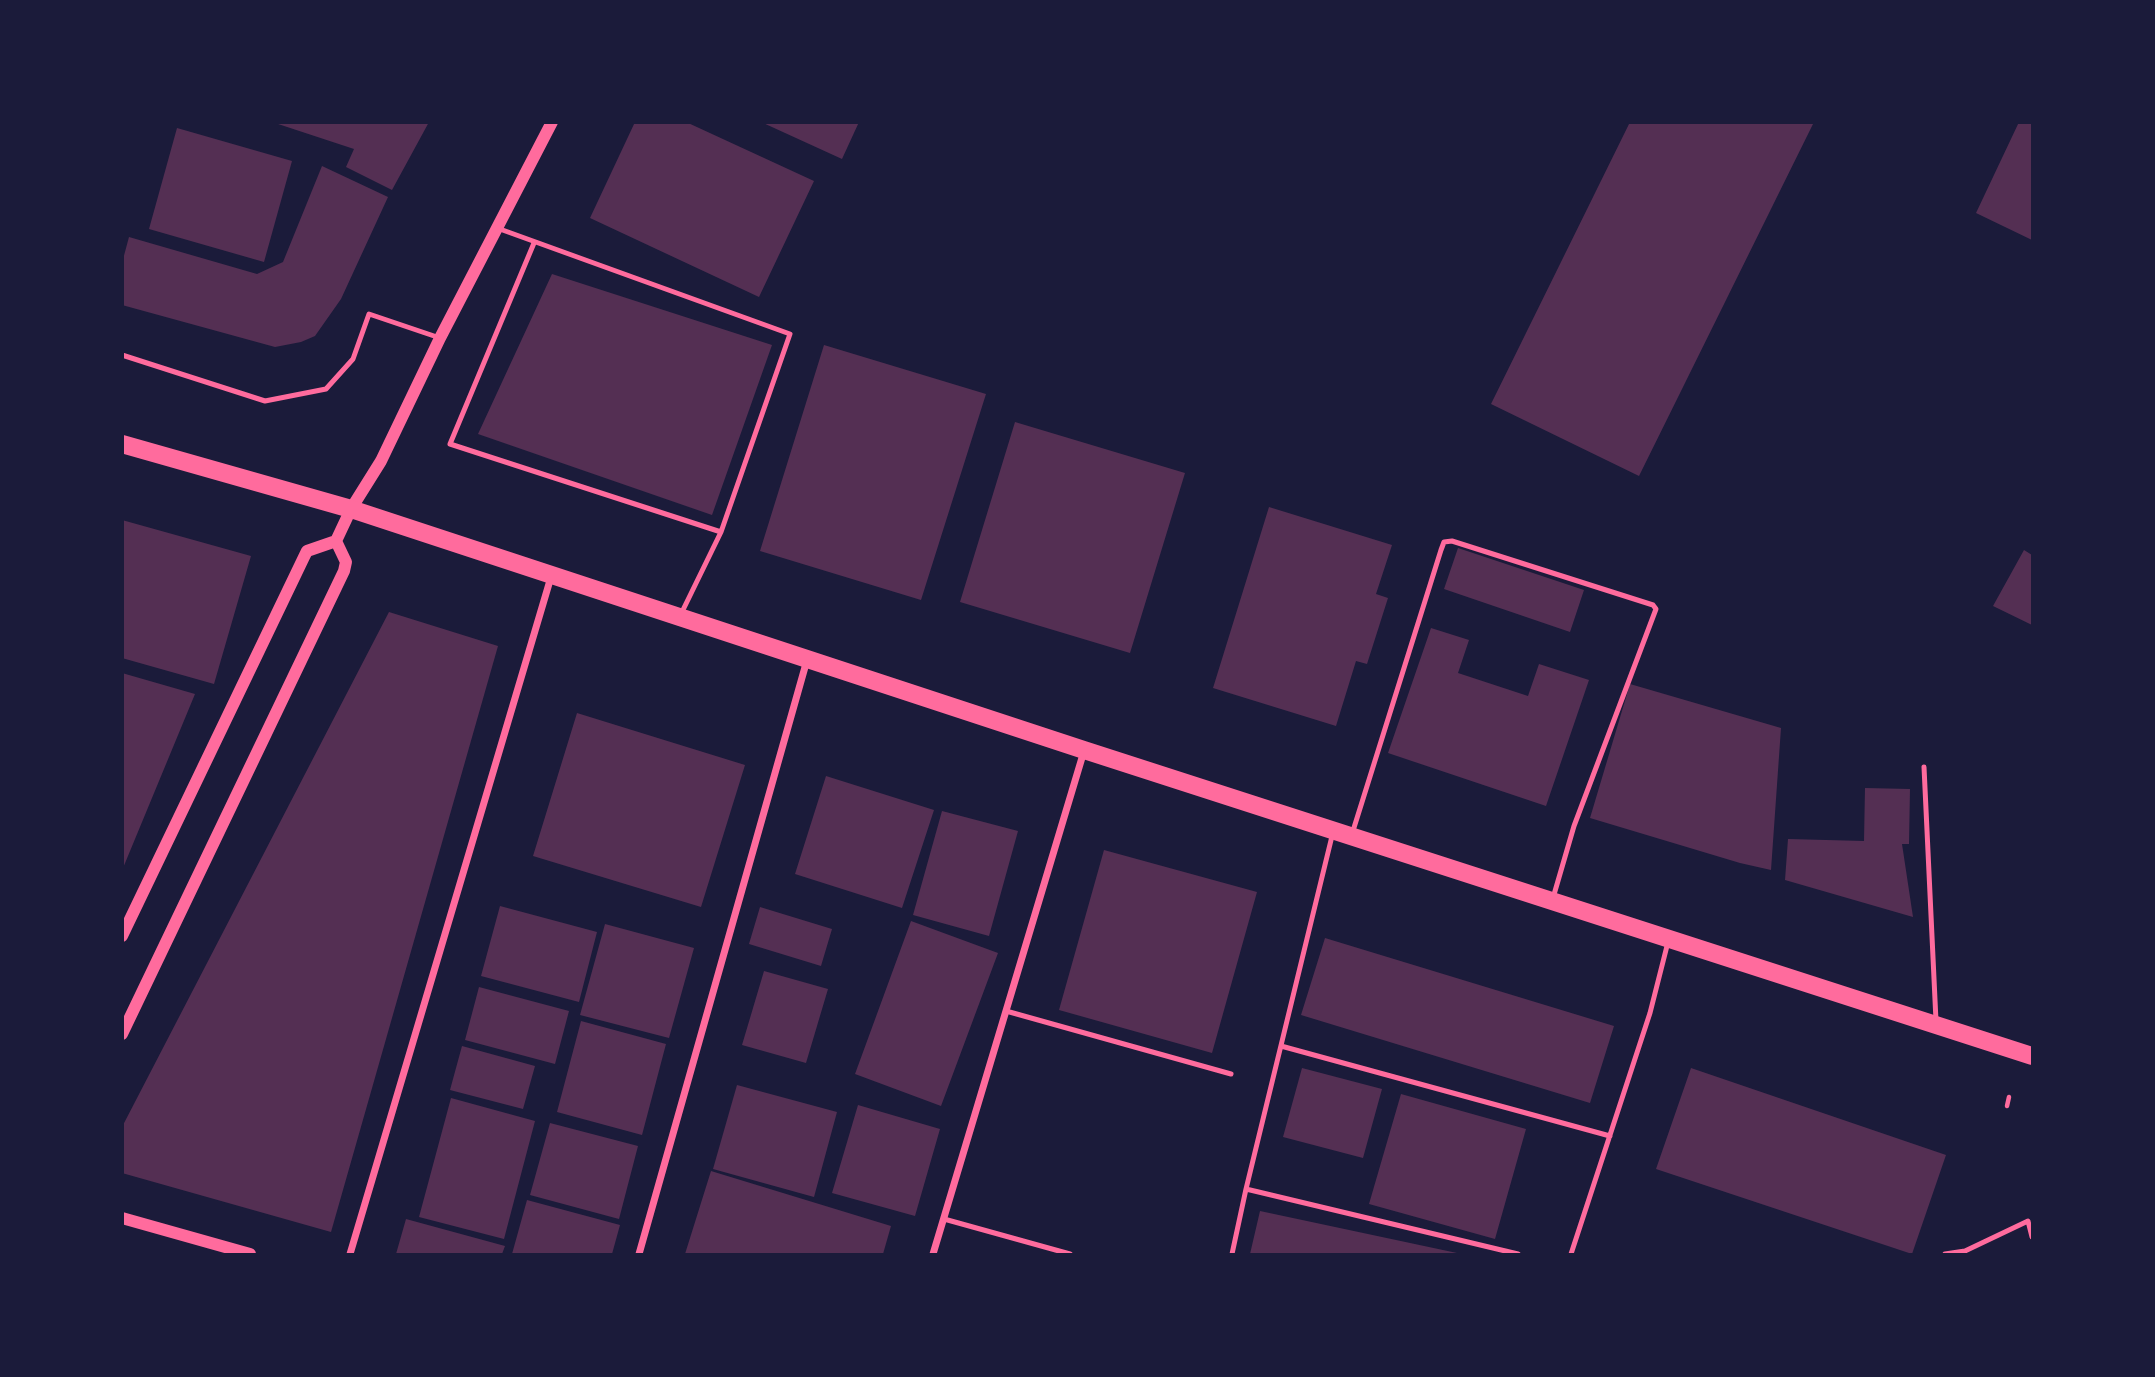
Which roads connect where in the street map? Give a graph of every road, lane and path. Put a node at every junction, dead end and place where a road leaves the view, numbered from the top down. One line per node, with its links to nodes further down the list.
1 (552, 122): 2 (street)
2 (497, 228): 3 (lane); 4 (street)
3 (534, 243): 8 (lane); 8 (lane)
4 (440, 338): 5 (lane); 7 (street)
5 (122, 355)
6 (122, 444): 7 (main road)
7 (351, 509): 9 (street); 10 (main road)
8 (721, 532): 11 (lane)
9 (336, 541): 17 (street); 21 (street)
10 (552, 575): 11 (main road); 34 (street)
11 (679, 617): 12 (main road)
12 (808, 659): 13 (main road); 35 (street)
13 (1084, 750): 15 (main road); 19 (street)
14 (1924, 767): 20 (lane)
15 (1342, 833): 16 (main road); 16 (lane); 22 (lane)
16 (1552, 901): 18 (main road)
17 (122, 936)
18 (1669, 939): 20 (main road); 27 (lane)
19 (1006, 1011): 24 (lane); 30 (street)
20 (1936, 1024): 23 (main road)
21 (122, 1034)
22 (1281, 1046): 27 (lane); 28 (lane)
23 (2032, 1056)
24 (1231, 1074)
25 (2009, 1097): 26 (path)
26 (2007, 1106)
27 (1610, 1136): 40 (lane)
28 (1246, 1189): 38 (lane); 39 (lane)
29 (122, 1218): 33 (street)
30 (944, 1219): 36 (street); 37 (lane)
31 (2030, 1219): 32 (lane); 41 (lane)
32 (2032, 1237)
33 (250, 1255)
34 (350, 1255)
35 (639, 1255)
36 (933, 1255)
37 (1070, 1255)
38 (1232, 1255)
39 (1518, 1255)
40 (1571, 1255)
41 (1945, 1255)

